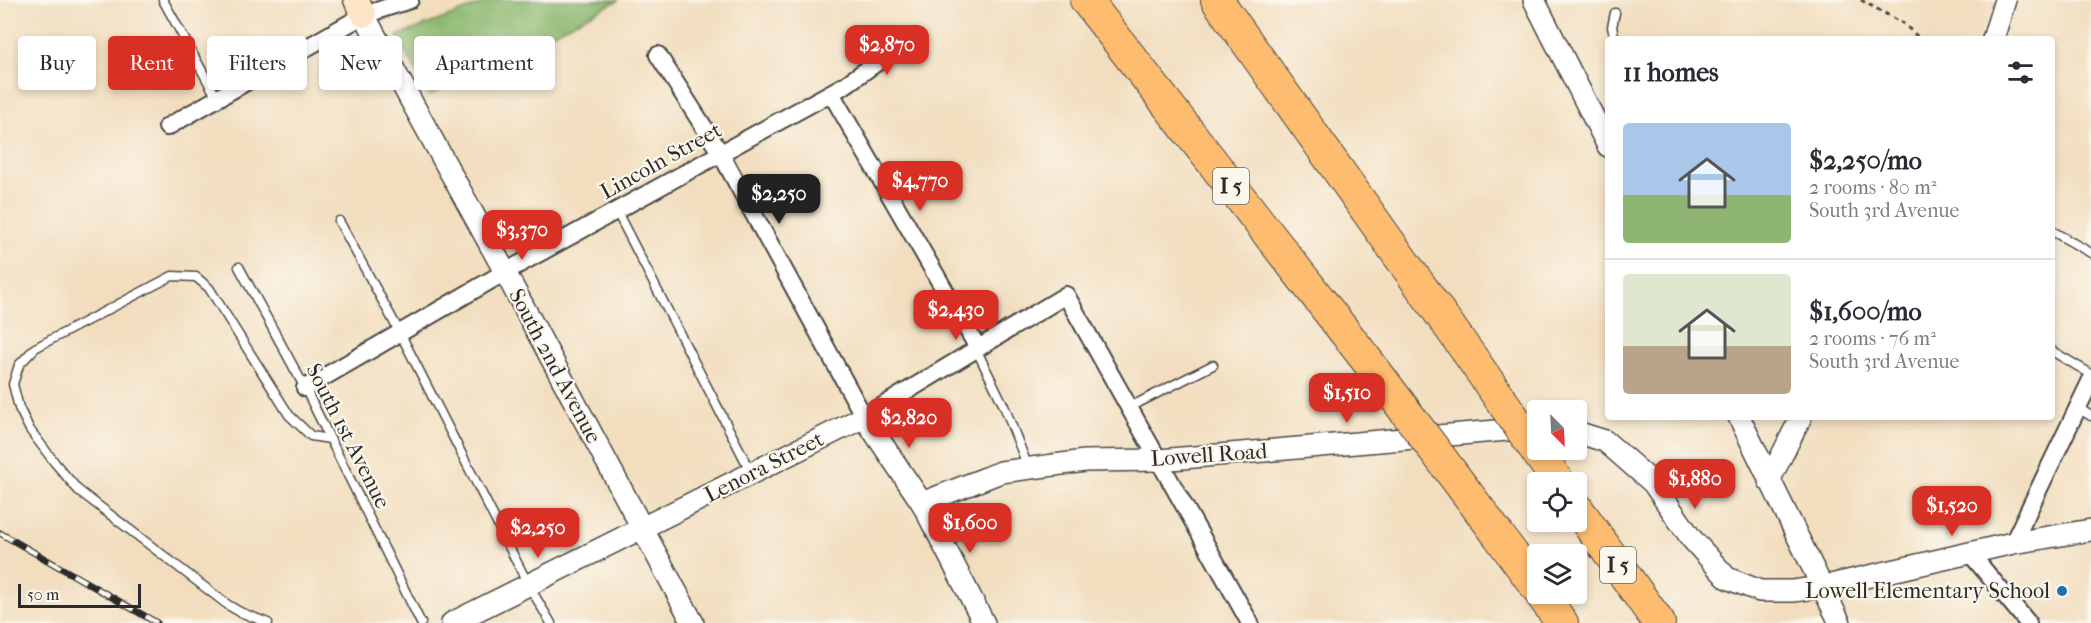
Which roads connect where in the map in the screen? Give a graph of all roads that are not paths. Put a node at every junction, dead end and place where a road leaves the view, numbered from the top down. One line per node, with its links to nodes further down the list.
1 (163, 0): 14 (lane)
2 (410, 0): 7 (street)
3 (1086, 0): 50 (highway, I 5, bridge)
4 (1217, 0): 41 (highway, bridge)
5 (1534, 0): 16 (street)
6 (2005, 0): 10 (street)
7 (360, 7): 14 (street); 23 (street, South 2nd Avenue)
8 (1615, 13): 9 (lane)
9 (1614, 36)
10 (1994, 36)
11 (910, 39): 13 (street, Lincoln Street)
12 (658, 55): 17 (street)
13 (831, 93): 17 (street, Lincoln Street); 25 (street)
14 (217, 98): 15 (street)
15 (167, 127)
16 (1605, 135)
17 (721, 154): 18 (street, Lincoln Street); 33 (street)
18 (617, 212): 23 (street, Lincoln Street); 42 (lane)
19 (339, 221): 24 (lane)
20 (2055, 233): 21 (lane)
21 (2091, 253)
22 (239, 267): 30 (lane, South 1st Avenue)
23 (505, 272): 24 (street, Lincoln Street); 46 (street, South 2nd Avenue)
24 (400, 333): 30 (street, Lincoln Street); 51 (lane)
25 (977, 349): 31 (street, Lenora Street); 33 (street, Lenora Street); 40 (lane)
26 (2055, 353): 28 (lane)
27 (1213, 365): 31 (lane)
28 (2091, 374)
29 (2091, 380): 32 (street)
30 (305, 388): 38 (lane, South 1st Avenue)
31 (1130, 407): 39 (street)
32 (2084, 412): 48 (street)
33 (864, 417): 42 (street, Lenora Street); 44 (street)
34 (1740, 420): 43 (street)
35 (1800, 420): 43 (street)
36 (1527, 429): 39 (street, Lowell Road)
37 (1587, 435): 52 (street)
38 (330, 439): 54 (lane); 55 (lane, South 1st Avenue)
39 (1159, 460): 40 (street, Lowell Road); 60 (street)
40 (1029, 468): 44 (street, Lowell Road)
41 (1551, 472)
42 (752, 473): 46 (street, Lenora Street)
43 (1770, 480): 52 (street)
44 (922, 503): 59 (street)
45 (1587, 522): 62 (highway, I 5)
46 (641, 528): 51 (street, Lenora Street); 58 (street, South 2nd Avenue)
47 (2091, 530): 48 (street)
48 (2013, 543): 49 (street)
49 (1970, 554): 52 (street); 64 (street)
50 (1527, 574)
51 (529, 586): 56 (street, Lenora Street); 57 (lane)
52 (1822, 587): 63 (street)
53 (1548, 604): 61 (highway)
54 (268, 623)
55 (421, 623)
56 (452, 623)
57 (551, 623)
58 (693, 623)
59 (984, 623)
60 (1250, 623)
61 (1562, 623)
62 (1659, 623)
63 (1840, 623)
64 (2028, 623)

